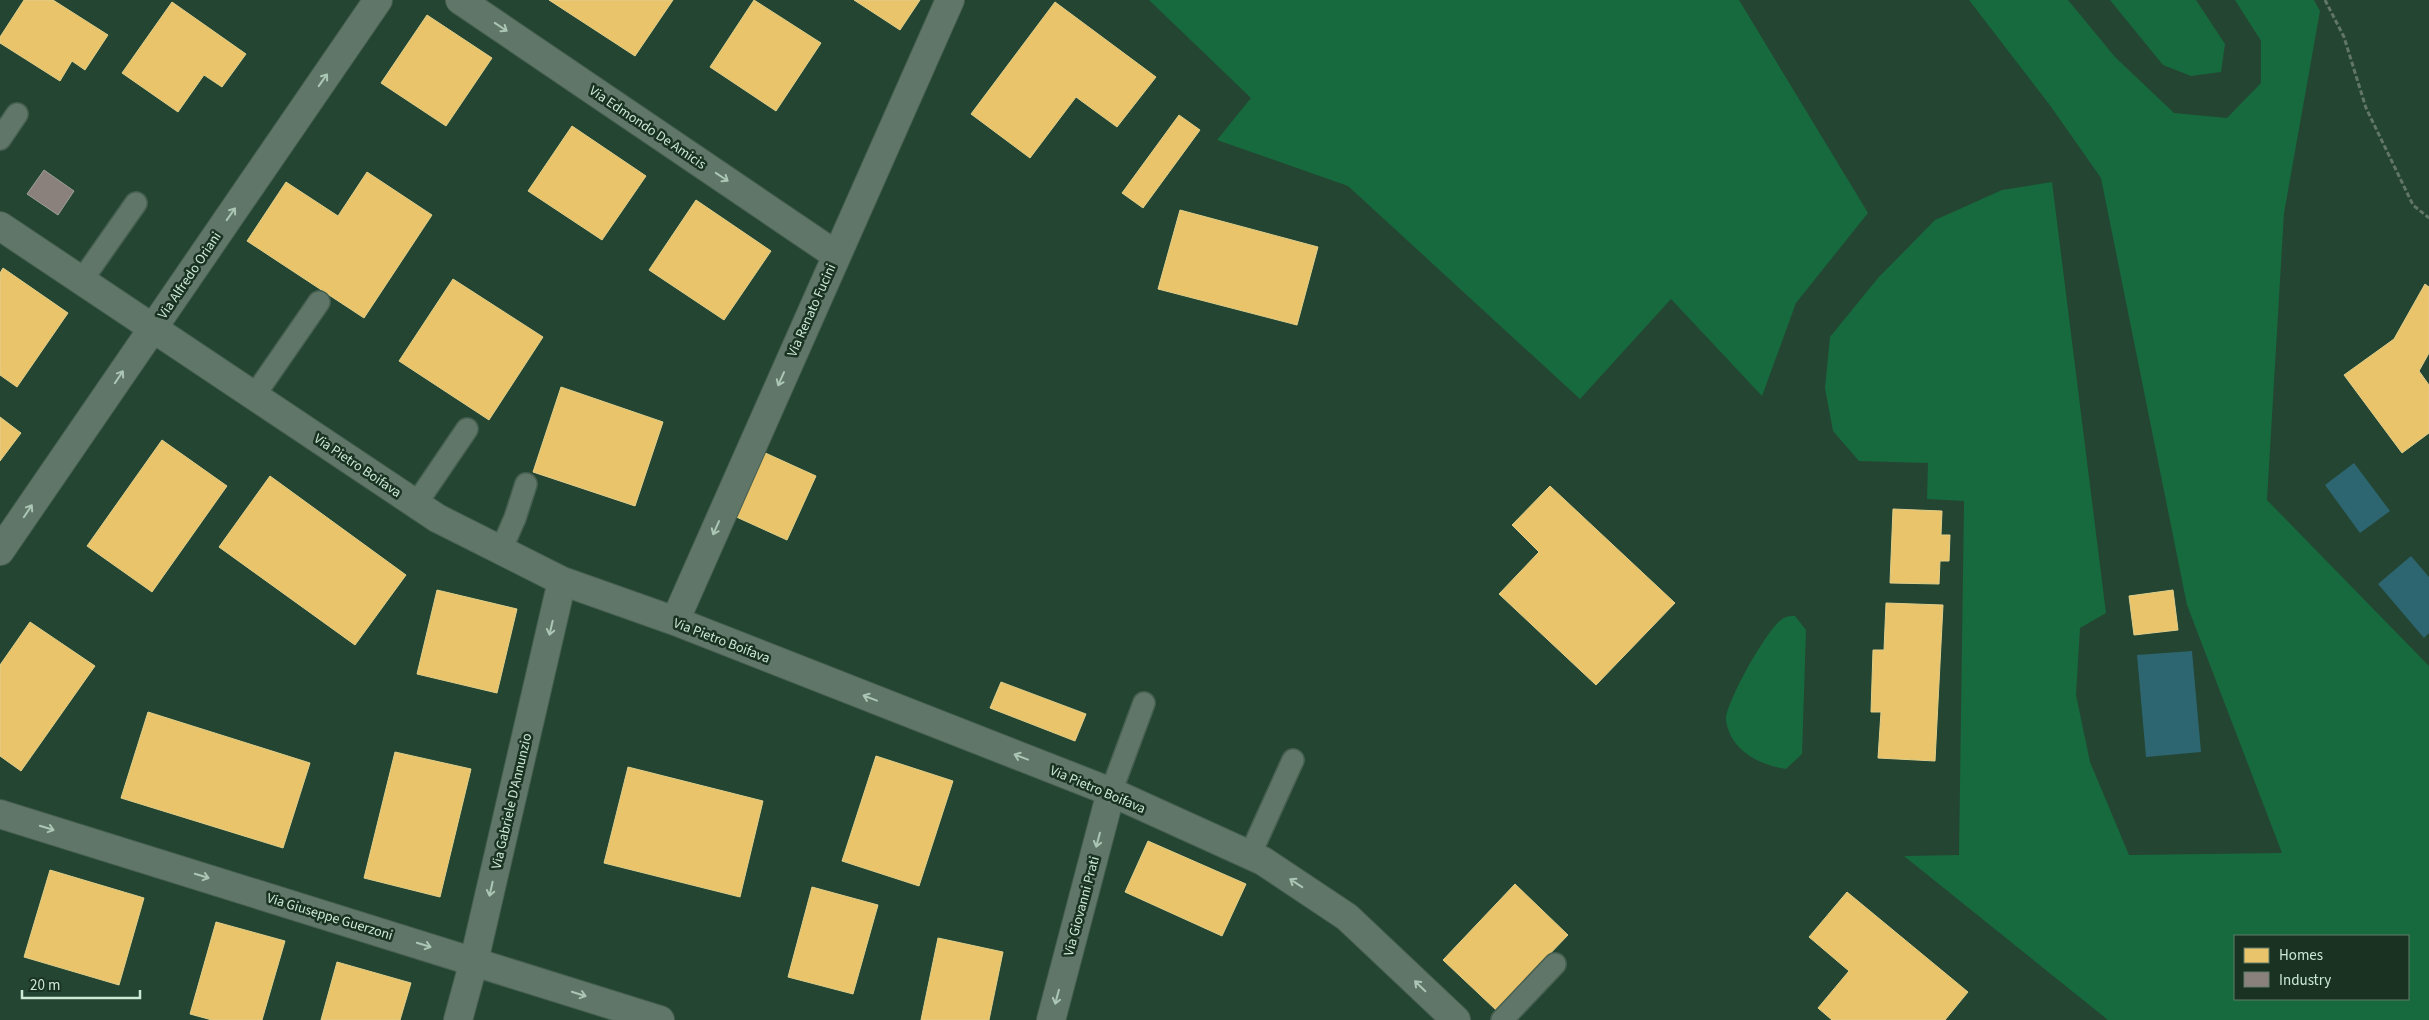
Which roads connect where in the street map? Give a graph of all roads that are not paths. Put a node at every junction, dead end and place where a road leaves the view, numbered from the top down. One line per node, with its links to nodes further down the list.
1 (378, 0): 11 (street, Via Alfredo Oriani, one-way to 1)
2 (460, 0): 8 (street, Via Edmondo De Amicis, one-way to 8)
3 (950, 0): 8 (street, Via Renato Fucini)
4 (17, 114): 5 (lane)
5 (0, 139)
6 (136, 203): 9 (lane)
7 (0, 226): 9 (street, Via Pietro Boifava)
8 (836, 255): 19 (street, Via Renato Fucini, one-way to 19)
9 (82, 280): 11 (street, Via Pietro Boifava)
10 (319, 302): 12 (lane)
11 (154, 327): 12 (street, Via Pietro Boifava); 17 (street, Via Alfredo Oriani, one-way to 11)
12 (254, 396): 15 (street, Via Pietro Boifava)
13 (467, 429): 15 (lane)
14 (526, 484): 16 (lane)
15 (416, 504): 16 (street, Via Pietro Boifava)
16 (501, 550): 18 (street, Via Pietro Boifava)
17 (0, 551)
18 (562, 580): 19 (street, Via Pietro Boifava); 25 (street, Via Gabriele D'Annunzio, one-way to 25)
19 (675, 621): 22 (street, Via Pietro Boifava, one-way to 19)
20 (1144, 703): 22 (lane)
21 (1293, 760): 24 (lane)
22 (1111, 792): 24 (street, Via Pietro Boifava); 29 (street, Via Giovanni Prati, one-way to 29)
23 (0, 814): 25 (street, Via Giuseppe Guerzoni, one-way to 25)
24 (1250, 855): 30 (street, Via Pietro Boifava, one-way to 24)
25 (474, 961): 27 (street, Via Gabriele D'Annunzio); 28 (street, Via Giuseppe Guerzoni, one-way to 28)
26 (1555, 964): 31 (lane)
27 (458, 1020)
28 (660, 1020)
29 (1051, 1020)
30 (1456, 1020)
31 (1502, 1020)

